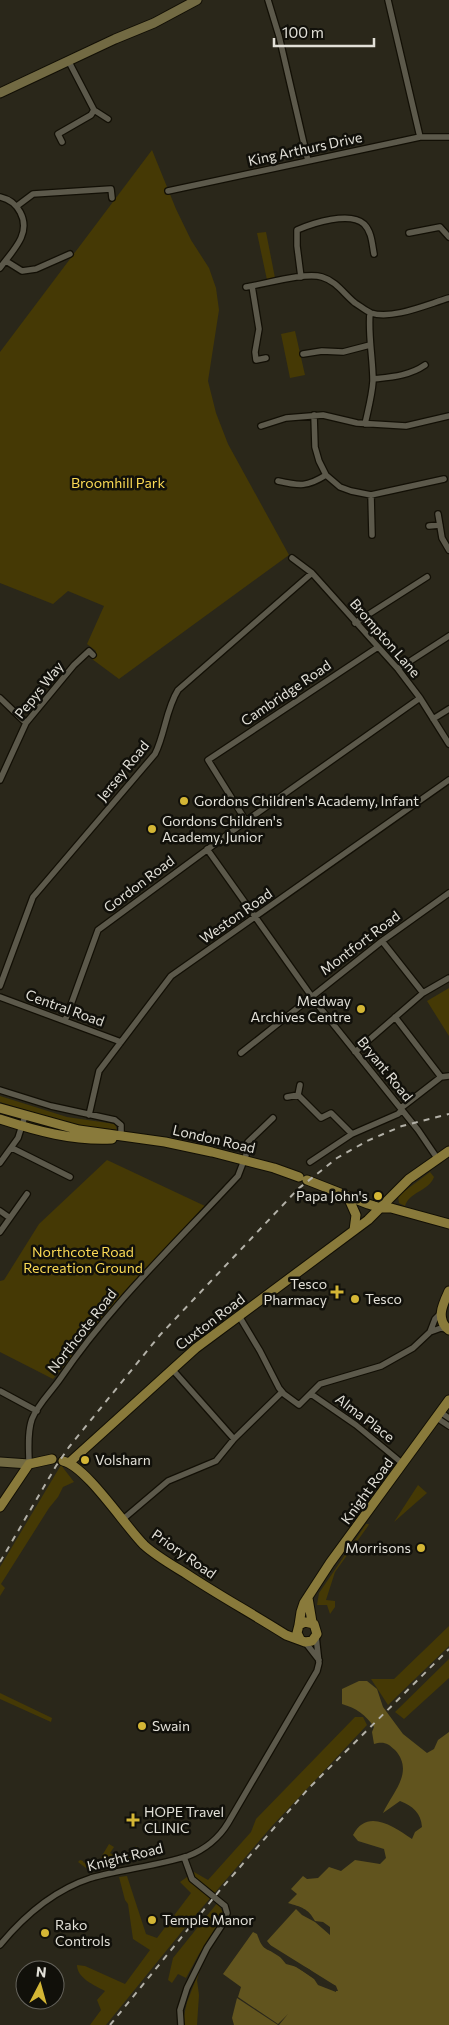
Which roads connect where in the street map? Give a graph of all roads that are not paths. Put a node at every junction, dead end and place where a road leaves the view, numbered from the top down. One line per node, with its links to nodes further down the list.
1 (198, 0): 4 (main road)
2 (268, 0): 11 (street)
3 (388, 0): 8 (street)
4 (68, 60): 5 (main road); 6 (street)
5 (0, 93)
6 (94, 110): 7 (street); 10 (street)
7 (108, 119)
8 (420, 137): 9 (street, King Arthurs Drive); 11 (street, King Arthurs Drive)
9 (449, 137)
10 (62, 142)
11 (308, 161): 12 (street, King Arthurs Drive)
12 (168, 191)
13 (0, 197): 15 (street)
14 (112, 198): 15 (street)
15 (18, 206): 20 (street)
16 (409, 233): 17 (street)
17 (449, 237)
18 (70, 254): 20 (street)
19 (374, 254): 22 (street)
20 (6, 261): 21 (street)
21 (0, 268)
22 (301, 277): 24 (street); 27 (street)
23 (449, 298): 24 (street)
24 (370, 313): 25 (street)
25 (370, 345): 26 (street); 29 (street)
26 (303, 354)
27 (266, 358)
28 (425, 365): 29 (street)
29 (373, 379): 32 (street)
30 (314, 415): 32 (street); 33 (street); 34 (street)
31 (449, 416): 32 (street)
32 (365, 424)
33 (261, 426)
34 (326, 475): 36 (street); 37 (street)
35 (444, 479): 37 (street)
36 (278, 481)
37 (371, 495): 41 (street)
38 (438, 514): 39 (street)
39 (440, 525): 40 (street); 42 (street)
40 (429, 526)
41 (372, 535)
42 (449, 550)
43 (292, 558): 44 (street, Brompton Lane)
44 (312, 573): 46 (street, Brompton Lane); 65 (street, Jersey Road)
45 (427, 577): 46 (street)
46 (355, 623): 48 (street, Brompton Lane)
47 (449, 636): 50 (street)
48 (378, 647): 50 (street, Brompton Lane); 59 (street, Cambridge Road)
49 (93, 655): 55 (street, Pepys Way)
50 (398, 669): 52 (street, Brompton Lane)
51 (0, 698): 55 (street)
52 (420, 698): 54 (street, Brompton Lane); 59 (street, Gordon Road)
53 (449, 709): 54 (street)
54 (433, 719): 56 (street, Brompton Lane)
55 (26, 723): 57 (street, Pepys Way)
56 (449, 744)
57 (0, 780)
58 (449, 780): 62 (street, Weston Road)
59 (246, 821): 60 (street, Gordon Road)
60 (207, 849): 62 (street, Bryant Road); 70 (street, Gordon Road)
61 (449, 893): 63 (street, Montfort Road)
62 (256, 918): 68 (street, Bryant Road); 71 (street, Weston Road)
63 (382, 941): 66 (street); 68 (street, Montfort Road)
64 (449, 978): 66 (street)
65 (0, 986)
66 (423, 993): 69 (street)
67 (0, 997): 70 (street, Central Road)
68 (312, 997): 72 (street, Bryant Road); 73 (street, Montfort Road)
69 (395, 1017): 72 (street); 75 (street)
70 (65, 1021): 71 (street, Central Road)
71 (122, 1042): 83 (street, Weston Road)
72 (355, 1052): 81 (street, Bryant Road)
73 (241, 1053)
74 (449, 1076): 75 (street)
75 (441, 1078): 81 (street)
76 (300, 1085): 78 (street)
77 (0, 1090): 83 (street)
78 (298, 1095): 79 (street); 88 (street)
79 (287, 1096)
80 (0, 1108): 84 (main road, London Road)
81 (401, 1109): 88 (street); 92 (street, Bryant Road)
82 (0, 1113): 87 (main road, London Road)
83 (89, 1115): 89 (street)
84 (25, 1116): 87 (street); 89 (main road, London Road)
85 (273, 1118): 93 (street, Northcote Road)
86 (0, 1119): 87 (main road, London Road)
87 (22, 1126): 89 (main road, London Road); 90 (street)
88 (352, 1134): 94 (street)
89 (121, 1137): 93 (main road, London Road)
90 (12, 1148): 95 (street); 96 (street)
91 (449, 1151): 92 (main road, Cuxton Road)
92 (437, 1158): 99 (main road, Cuxton Road)
93 (244, 1160): 98 (main road, London Road); 115 (street, Northcote Road)
94 (310, 1162)
95 (0, 1163)
96 (70, 1177)
97 (28, 1194): 101 (street)
98 (348, 1197): 99 (main road, London Road); 103 (main road)
99 (381, 1208): 102 (main road, London Road); 103 (main road, Cuxton Road)
100 (0, 1211): 101 (street)
101 (10, 1218): 104 (street)
102 (449, 1224)
103 (354, 1230): 107 (main road, Cuxton Road)
104 (0, 1232)
105 (449, 1291): 106 (main road)
106 (441, 1313): 108 (main road); 109 (street)
107 (239, 1316): 110 (main road, Cuxton Road); 112 (street)
108 (448, 1329): 109 (street)
109 (430, 1332): 113 (street)
110 (172, 1369): 119 (street); 121 (main road, Cuxton Road)
111 (0, 1391): 115 (street)
112 (282, 1392): 113 (street); 119 (street)
113 (311, 1394): 124 (street, Alma Place)
114 (449, 1400): 116 (main road, Knight Road)
115 (37, 1411): 123 (street, Northcote Road)
116 (439, 1415): 117 (street); 118 (street); 124 (main road, Knight Road)
117 (449, 1418)
118 (449, 1426)
119 (234, 1439): 126 (street)
120 (52, 1459): 123 (main road)
121 (67, 1461): 126 (main road, Priory Road)
122 (0, 1462): 123 (main road)
123 (29, 1464): 125 (main road)
124 (403, 1464): 127 (main road, Knight Road)
125 (0, 1507)
126 (122, 1520): 130 (main road, Priory Road)
127 (308, 1598): 128 (main road); 129 (main road, Knight Road)
128 (312, 1622): 129 (main road); 131 (main road)
129 (299, 1626): 130 (main road); 132 (main road)
130 (276, 1629): 132 (main road, Priory Road)
131 (316, 1636): 132 (main road); 133 (street, Knight Road)
132 (303, 1640): 133 (street)
133 (319, 1660): 134 (street, Knight Road)
134 (184, 1857): 135 (street, Knight Road); 136 (street)
135 (0, 1945)
136 (181, 2025)

